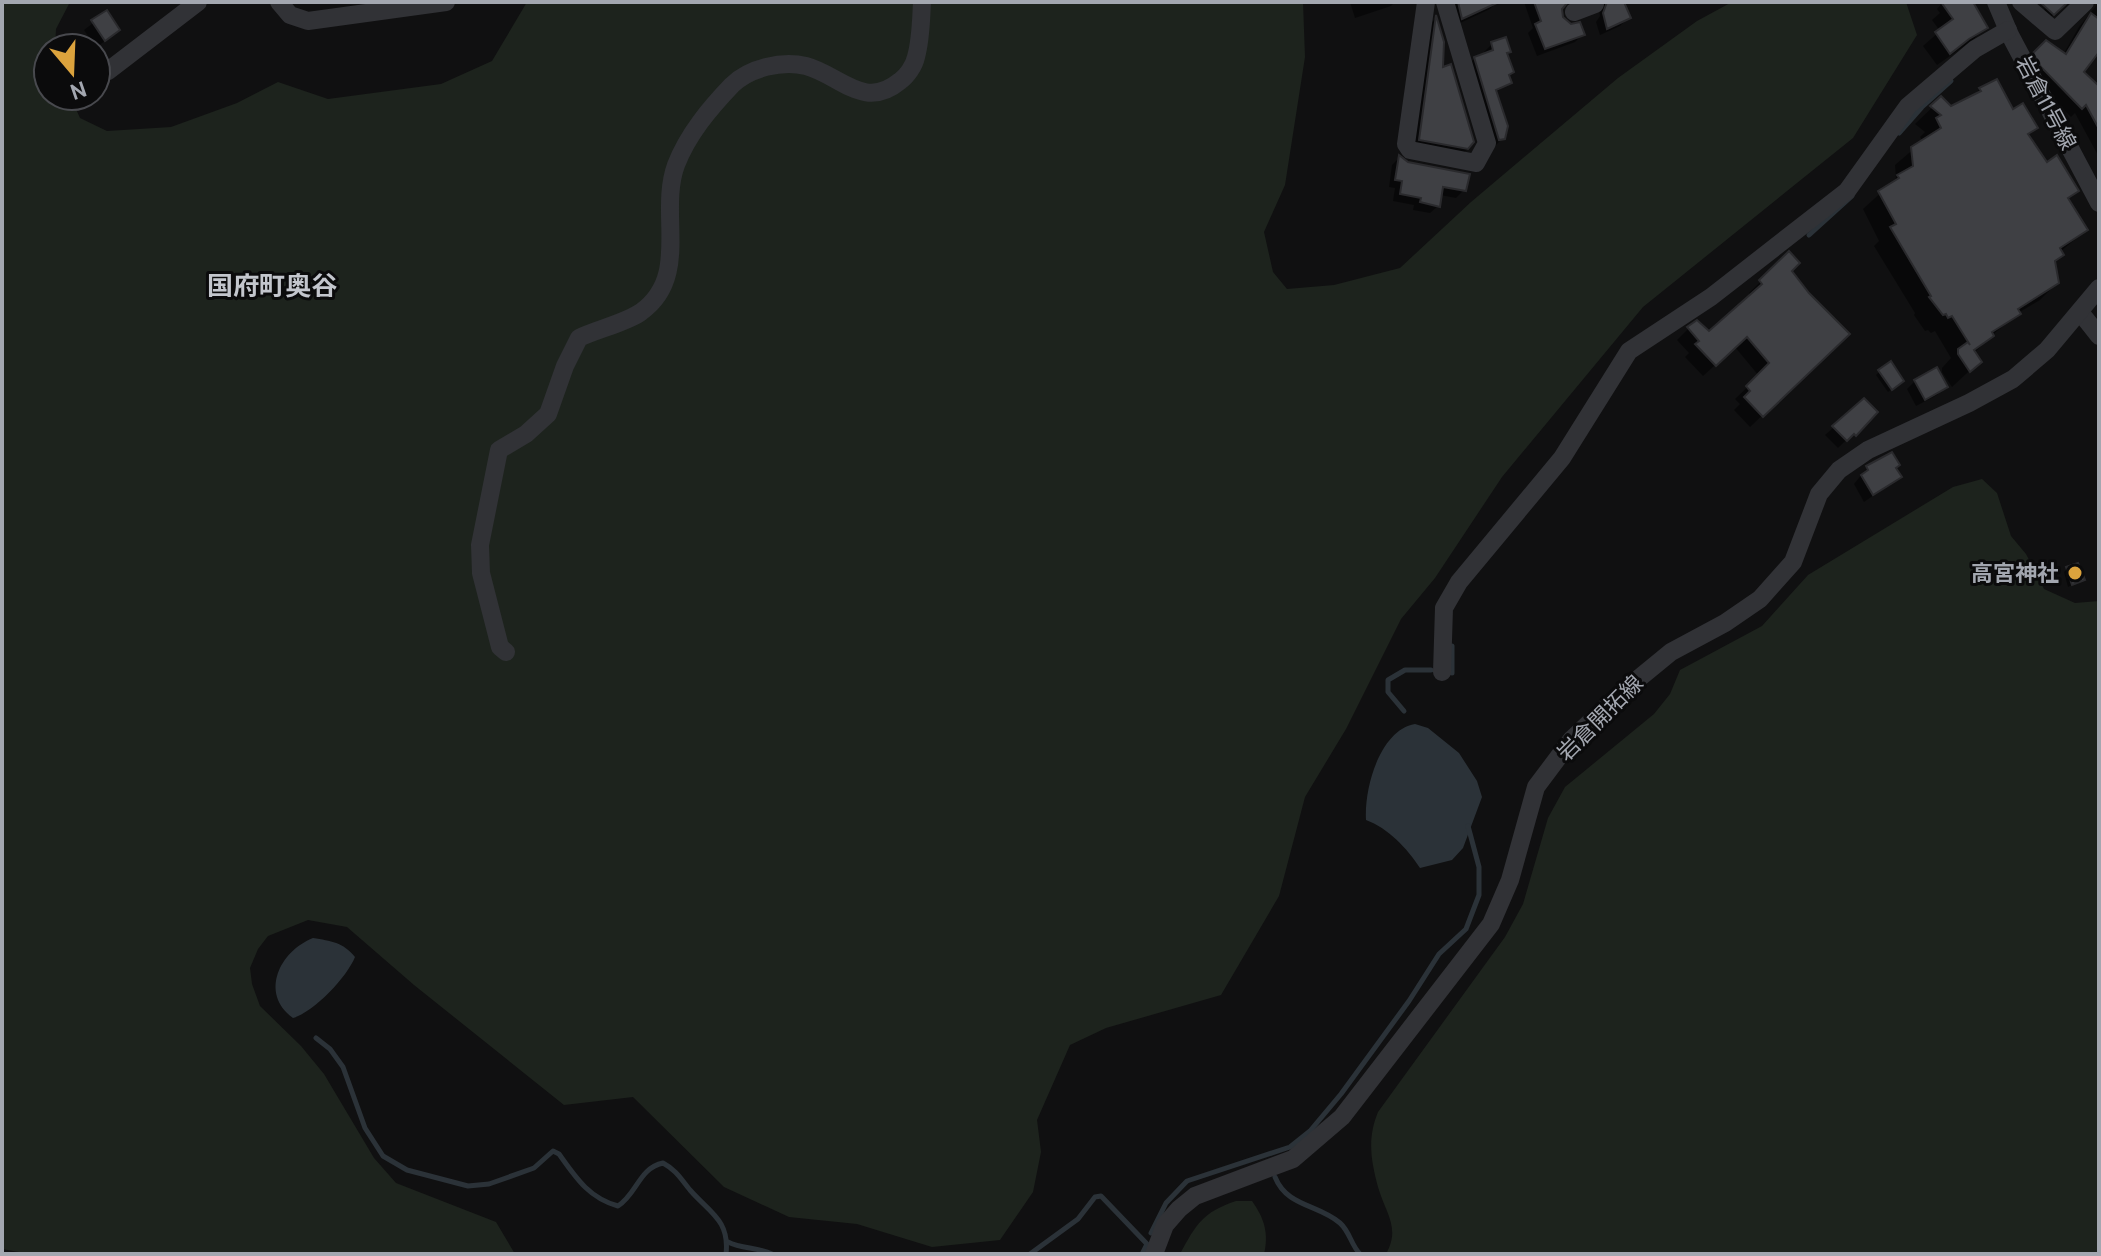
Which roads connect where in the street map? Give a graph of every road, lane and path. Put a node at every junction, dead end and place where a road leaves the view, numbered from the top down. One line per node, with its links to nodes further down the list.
1 (198, 2): 11 (street)
2 (279, 2): 3 (street)
3 (446, 2)
4 (922, 2): 16 (street)
5 (1426, 2): 6 (street)
6 (1445, 2)
7 (1996, 2): 10 (street, 岩倉11号線)
8 (2021, 2): 9 (street)
9 (2085, 2)
10 (2008, 30): 12 (street, 岩倉11号線); 17 (street)
11 (112, 68)
12 (2099, 203)
13 (2099, 289): 14 (street, 岩倉開拓線)
14 (2080, 312): 15 (street); 18 (street, 岩倉開拓線)
15 (2099, 336)
16 (506, 652)
17 (1442, 672)
18 (1154, 1254)

